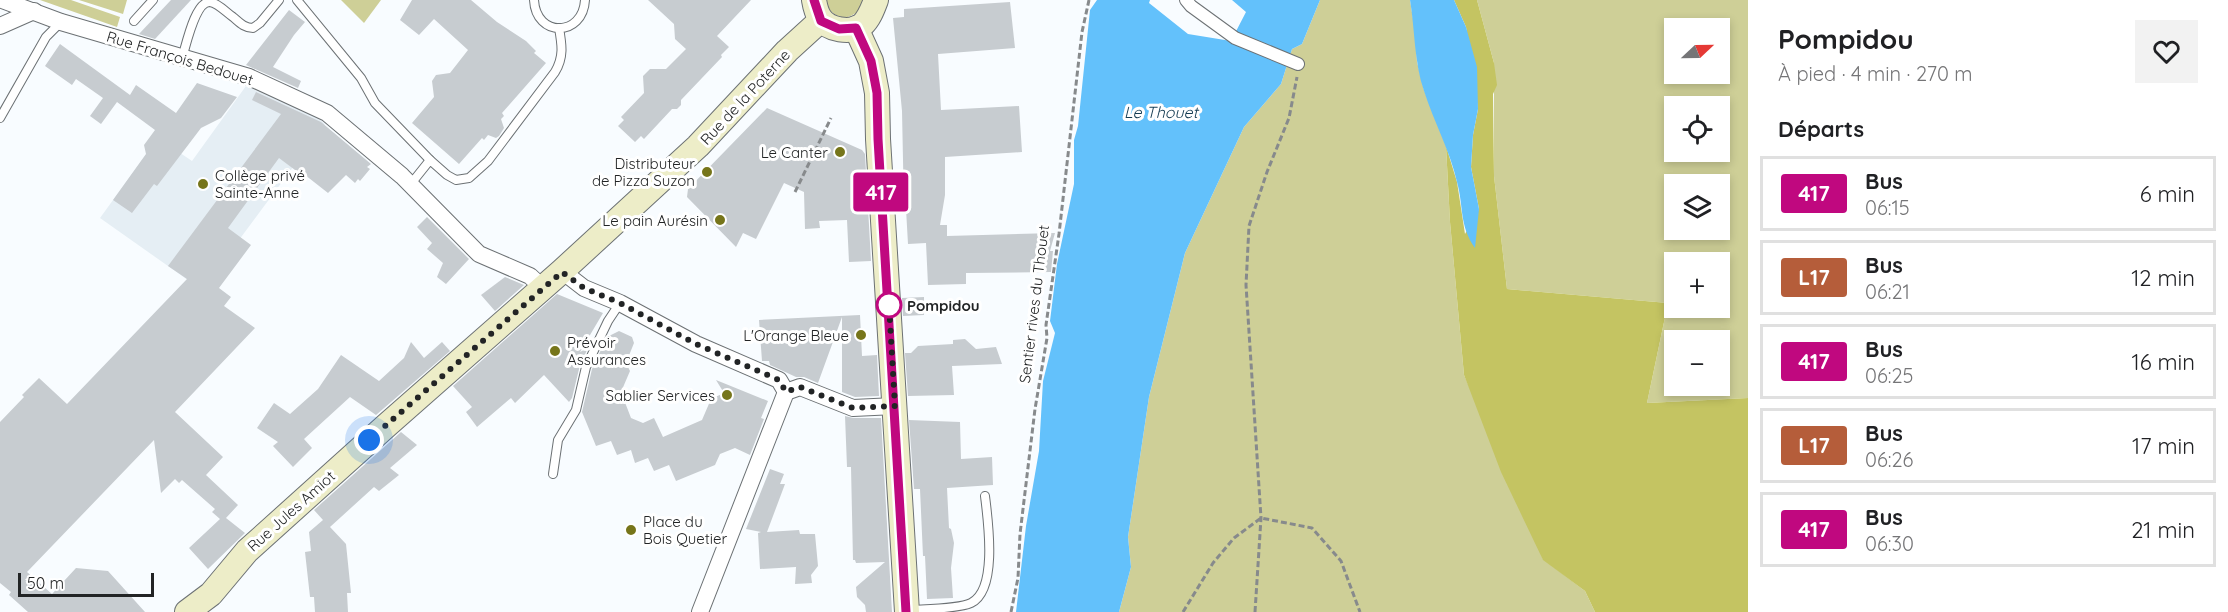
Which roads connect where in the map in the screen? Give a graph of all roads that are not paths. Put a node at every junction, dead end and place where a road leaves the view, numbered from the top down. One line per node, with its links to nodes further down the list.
1 (2, 0): 11 (street, Rue François Bedouet)
2 (153, 0): 12 (lane)
3 (279, 0): 9 (lane)
4 (297, 0): 20 (lane)
5 (534, 0): 15 (lane)
6 (585, 0): 15 (lane)
7 (876, 0): 16 (main road)
8 (1186, 0): 18 (street)
9 (211, 1): 17 (lane)
10 (818, 10): 16 (main road); 22 (main road, Rue de la Poterne)
11 (34, 11): 13 (street, Rue François Bedouet); 14 (street)
12 (134, 21)
13 (61, 22): 17 (street, Rue François Bedouet); 19 (lane)
14 (0, 26)
15 (559, 28): 20 (lane)
16 (856, 28): 26 (main road)
17 (182, 58): 21 (street, Rue François Bedouet)
18 (1298, 64)
19 (0, 118)
20 (430, 160): 21 (lane)
21 (410, 185): 23 (street, Rue François Bedouet)
22 (562, 272): 23 (main road, Rue Jules Amiot); 24 (street)
23 (543, 288): 30 (main road, Rue Jules Amiot)
24 (620, 303): 25 (street); 27 (lane)
25 (786, 392): 26 (street); 31 (street)
26 (895, 406): 29 (main road)
27 (553, 474)
28 (985, 496): 29 (lane)
29 (906, 611)
30 (187, 612)
31 (700, 612)

